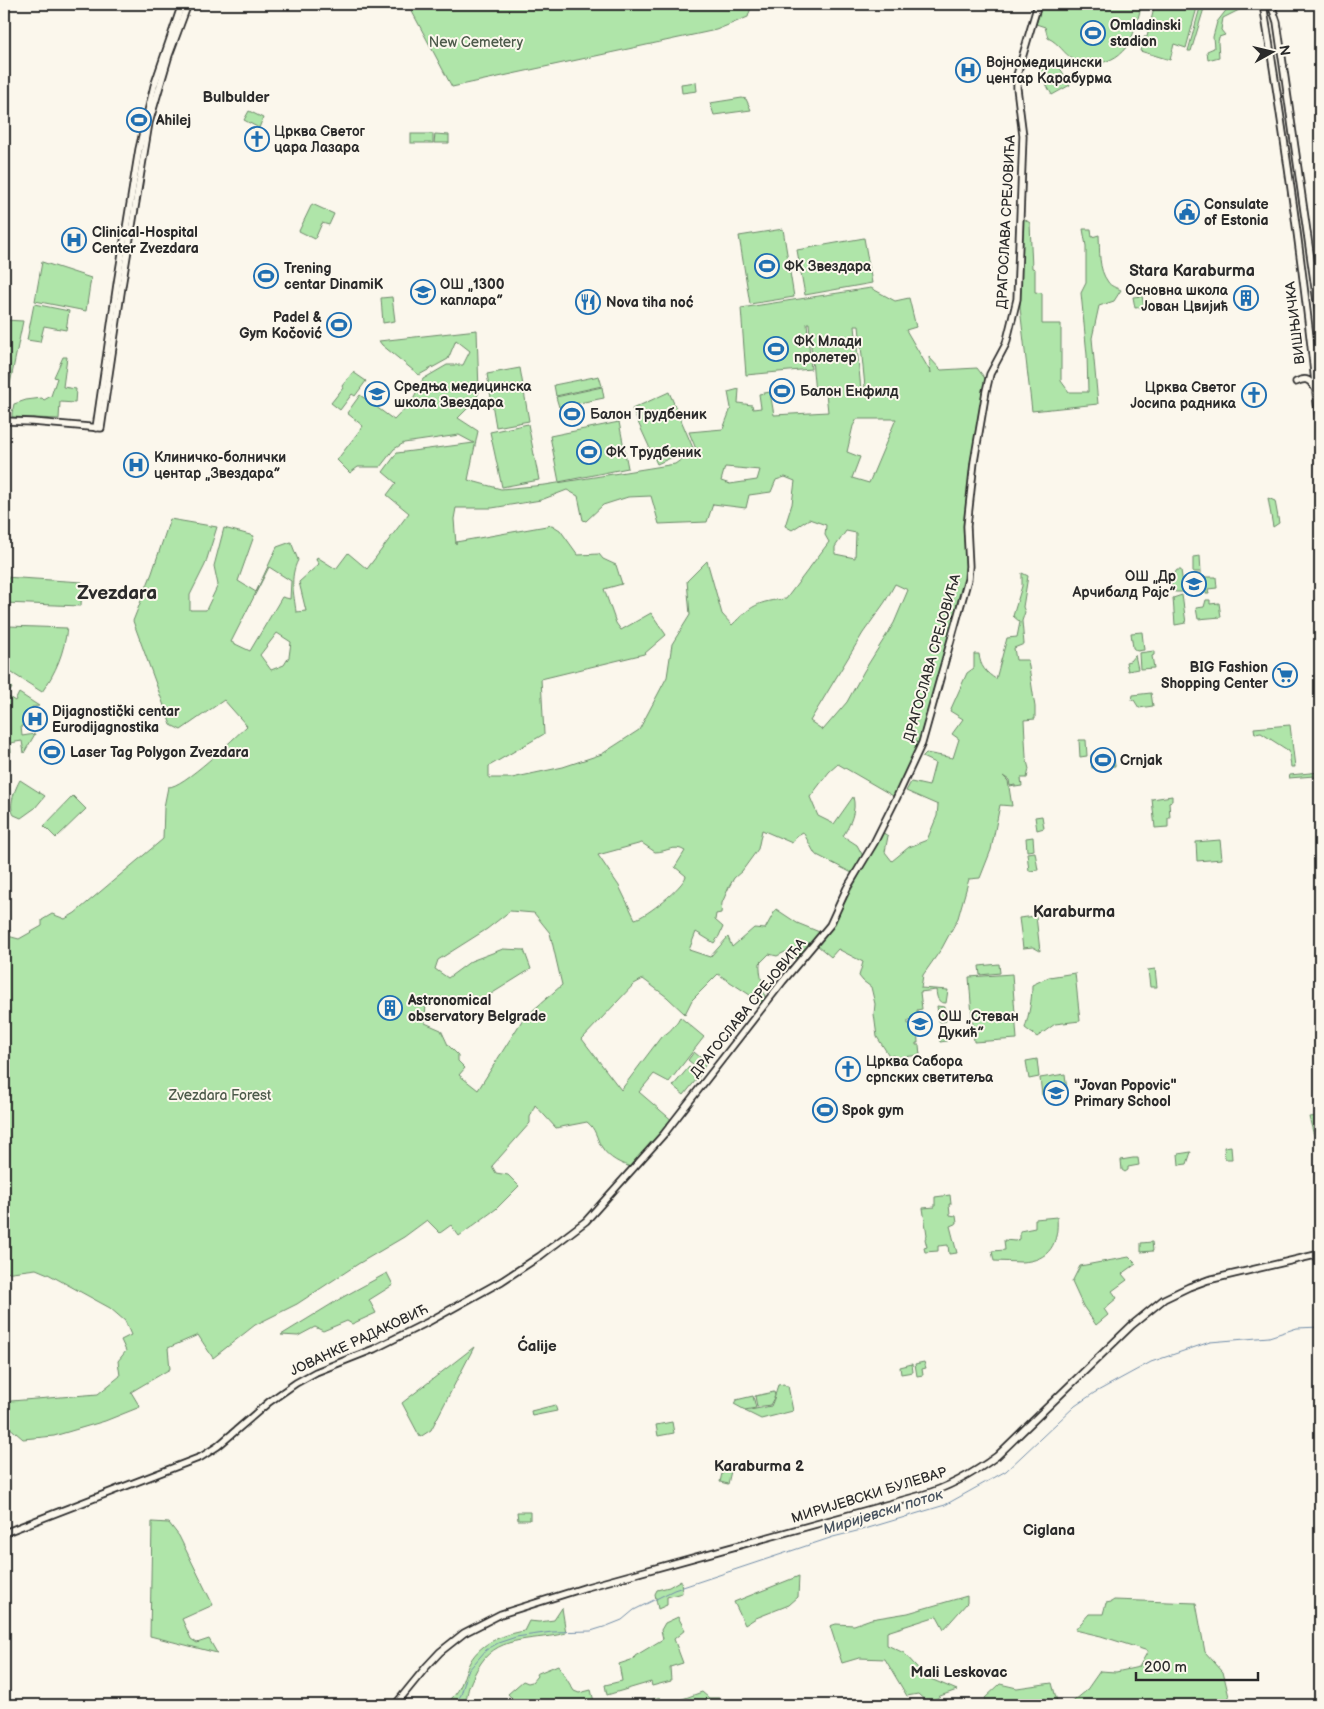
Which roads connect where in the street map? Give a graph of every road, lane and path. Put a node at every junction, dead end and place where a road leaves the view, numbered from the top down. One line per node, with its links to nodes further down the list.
1 (182, 4): 10 (main road)
2 (188, 4): 10 (main road)
3 (1038, 4): 12 (main road, ДРАГОСЛАВА СРЕЈОВИЋА)
4 (1265, 4): 5 (main road); 8 (main road, ВИШЊИЧКА)
5 (1272, 6): 6 (main road, ВИШЊИЧКА)
6 (1320, 323)
7 (1296, 382): 8 (main road)
8 (1315, 388): 11 (main road, ВИШЊИЧКА)
9 (4, 421): 10 (main road)
10 (99, 428)
11 (1320, 434)
12 (586, 1221): 14 (main road, ЈОВАНКЕ РАДАКОВИЋ)
13 (1320, 1254): 15 (main road, МИРИЈЕВСКИ БУЛЕВАР)
14 (4, 1533)
15 (395, 1705)

